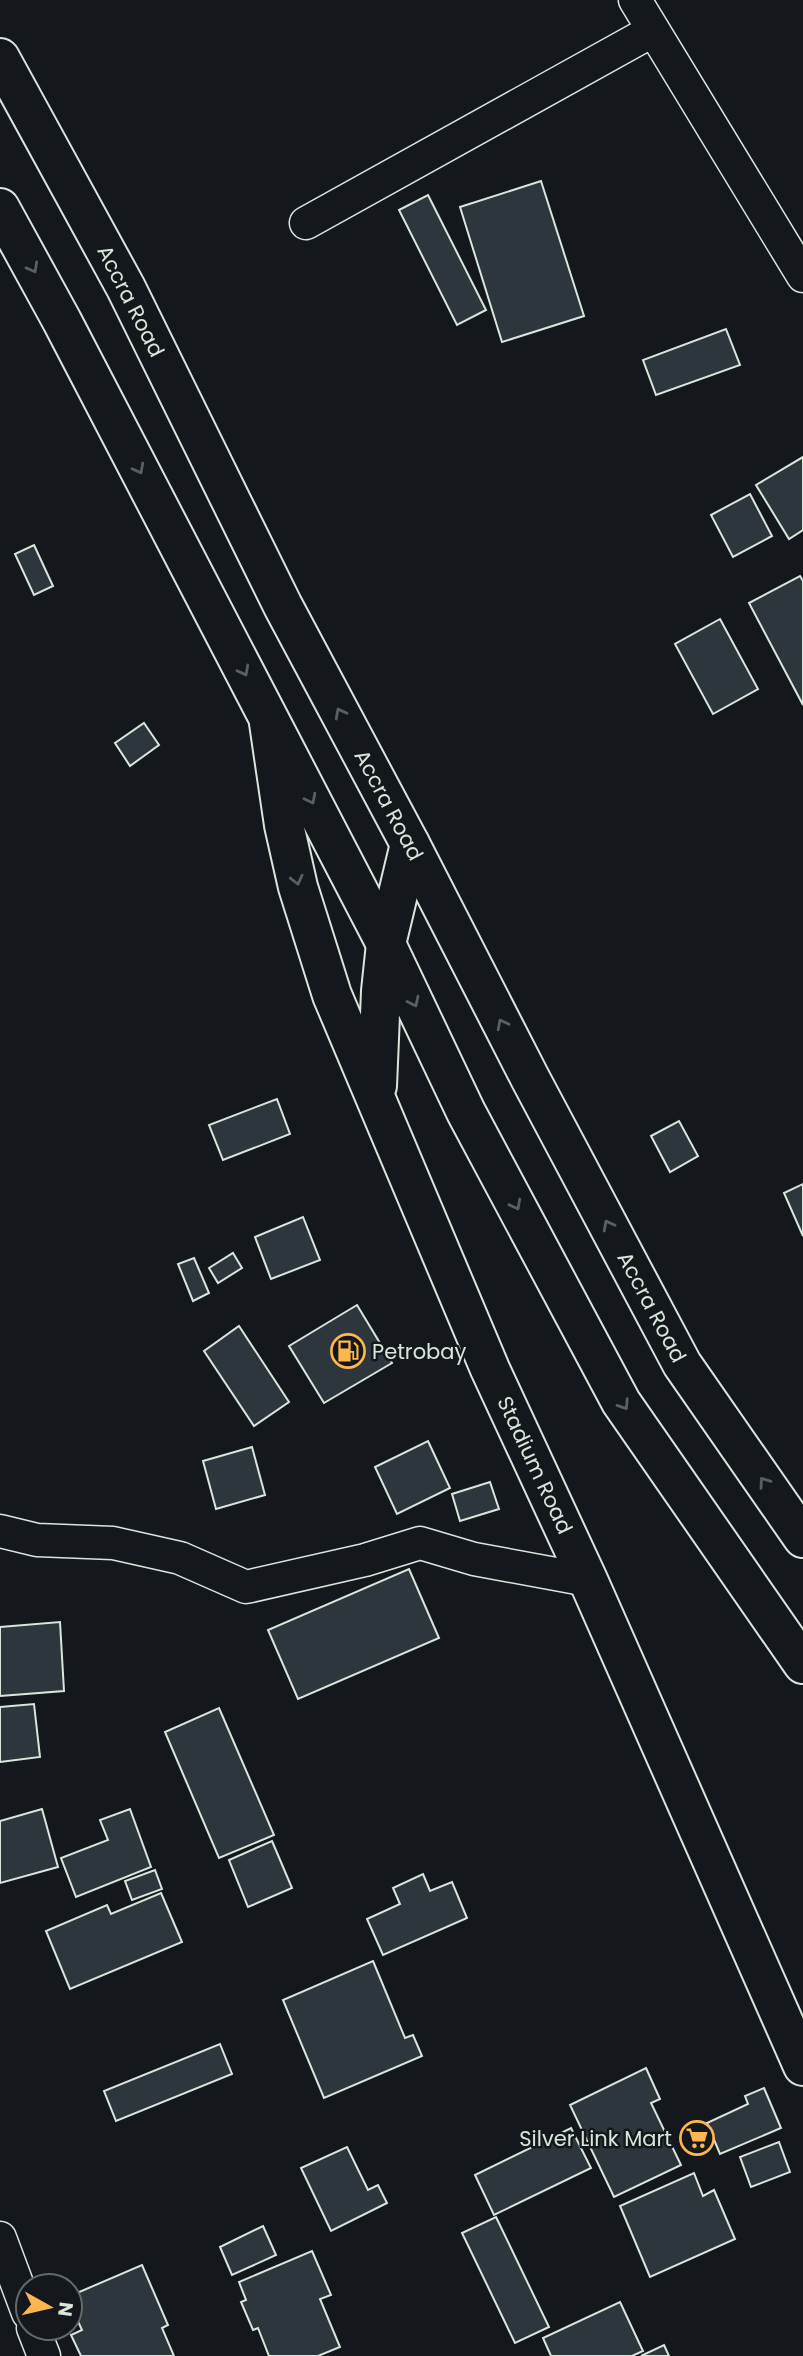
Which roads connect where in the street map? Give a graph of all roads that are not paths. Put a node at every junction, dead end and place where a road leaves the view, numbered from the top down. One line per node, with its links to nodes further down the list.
1 (635, 0): 2 (street)
2 (652, 31): 5 (street); 6 (street)
3 (0, 58): 8 (main road, Accra Road, one-way to 3)
4 (0, 208): 7 (main road, one-way to 7)
5 (306, 223)
6 (803, 276)
7 (268, 717): 9 (main road, one-way to 9); 10 (main road, one-way to 10)
8 (410, 844): 9 (main road, Stadium Road); 12 (main road, Accra Road, one-way to 8)
9 (387, 944): 10 (main road, Stadium Road); 14 (main road, one-way to 14)
10 (377, 1099): 13 (main road, Stadium Road)
11 (0, 1531): 13 (street)
12 (803, 1538)
13 (588, 1580): 15 (main road, Stadium Road)
14 (803, 1664)
15 (803, 2066)
16 (0, 2238): 17 (street)
17 (14, 2276)

